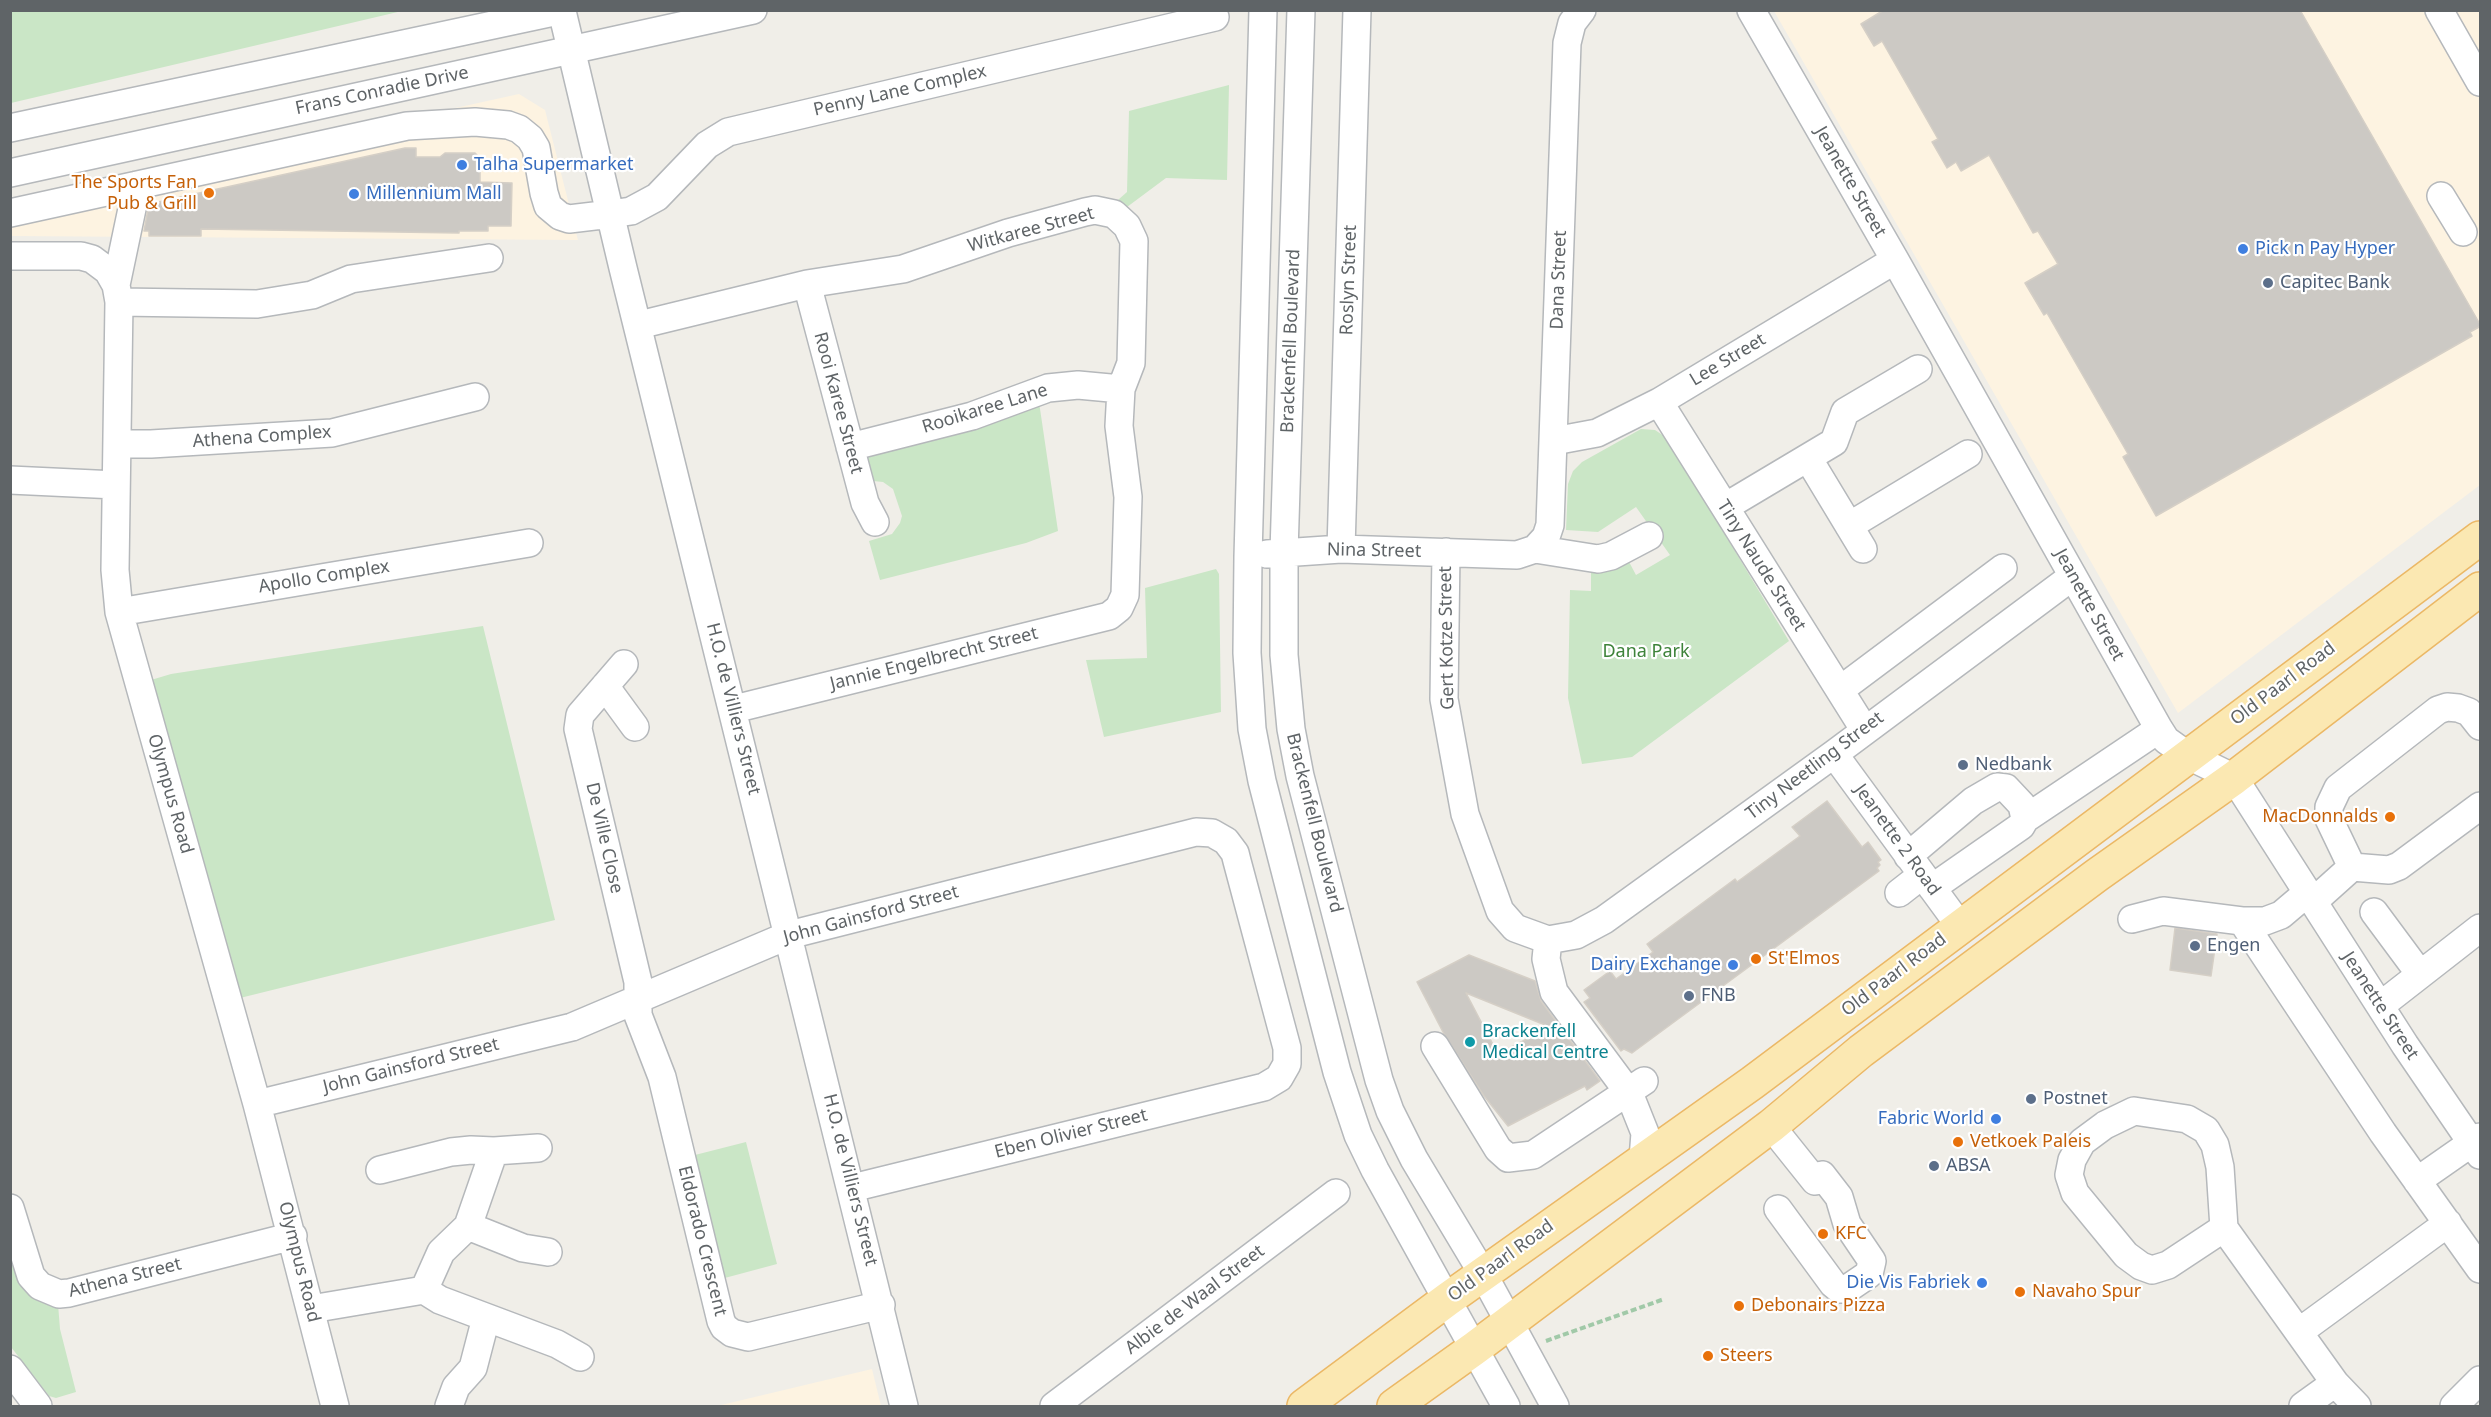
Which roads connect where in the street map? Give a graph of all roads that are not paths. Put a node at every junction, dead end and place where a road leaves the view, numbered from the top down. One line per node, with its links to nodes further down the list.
1 (753, 10): 10 (street, Frans Conradie Drive)
2 (1263, 10): 47 (street, Brackenfell Boulevard)
3 (1301, 10): 45 (street, Brackenfell Boulevard)
4 (1357, 10): 42 (street, Roslyn Street)
5 (1582, 10): 29 (street, Dana Street)
6 (1751, 10): 21 (street, Jeanette Street)
7 (2439, 10): 11 (street)
8 (563, 11): 10 (street, H.O. de Villiers Street); 12 (street)
9 (1215, 17): 17 (street, Penny Lane Complex)
10 (572, 50): 13 (street, Frans Conradie Drive); 17 (street, H.O. de Villiers Street)
11 (2481, 82)
12 (10, 128)
13 (10, 172)
14 (137, 185): 16 (street, Penny Lane Complex); 17 (street, Penny Lane Complex); 23 (street, Olympus Road)
15 (2441, 196): 18 (street)
16 (10, 213)
17 (611, 214): 24 (street, H.O. de Villiers Street)
18 (2463, 232)
19 (10, 255): 23 (street)
20 (489, 258): 23 (street)
21 (1895, 260): 28 (street, Lee Street); 49 (street, Jeanette Street)
22 (807, 284): 24 (street, Witkaree Street); 26 (street, Witkaree Street); 31 (street, Rooi Karee Street)
23 (118, 294): 30 (street, Olympus Road)
24 (639, 325): 56 (street, H.O. de Villiers Street)
25 (1918, 369): 33 (street)
26 (1121, 390): 31 (street, Rooikaree Lane); 51 (street, Witkaree Street)
27 (475, 397): 30 (street, Athena Complex)
28 (1659, 402): 29 (street, Lee Street); 36 (street, Tiny Naude Street)
29 (1554, 441): 43 (street, Dana Street)
30 (117, 444): 35 (street, Olympus Road)
31 (850, 447): 37 (street, Rooi Karee Street)
32 (1968, 454): 38 (street)
33 (1808, 458): 36 (street); 38 (street)
34 (10, 480): 35 (street)
35 (116, 485): 52 (street, Olympus Road)
36 (1725, 507): 55 (street, Tiny Naude Street)
37 (874, 522)
38 (1849, 526): 44 (street)
39 (1649, 536): 43 (street)
40 (2481, 538): 62 (main road, Old Paarl Road)
41 (529, 543): 52 (street, Apollo Complex)
42 (1341, 549): 45 (street, Nina Street); 46 (street, Nina Street)
43 (1535, 549): 46 (street, Nina Street)
44 (1863, 549)
45 (1284, 552): 47 (street, Nina Street); 101 (street, Brackenfell Boulevard)
46 (1446, 552): 76 (street, Gert Kotze Street)
47 (1248, 557): 103 (street, Brackenfell Boulevard)
48 (2003, 568): 55 (street)
49 (2073, 576): 59 (street, Tiny Neetling Street); 60 (street, Jeanette Street)
50 (2481, 589): 63 (main road)
51 (1125, 595): 56 (street, Jannie Engelbrecht Street)
52 (119, 612): 83 (street, Olympus Road)
53 (624, 664): 54 (street, De Ville Close)
54 (605, 686): 58 (street); 78 (street, De Ville Close)
55 (1839, 690): 59 (street, Tiny Naude Street)
56 (734, 709): 75 (street, H.O. de Villiers Street)
57 (2481, 726): 66 (street)
58 (635, 727)
59 (1864, 729): 61 (street, Tiny Neetling Street)
60 (2159, 729): 62 (street, Jeanette Street); 65 (street)
61 (1834, 754): 67 (street, Jeanette 2 Road); 76 (street, Tiny Neetling Street)
62 (2187, 755): 63 (street, Jeanette Street); 73 (main road, Old Paarl Road)
63 (2234, 778): 69 (street, Jeanette Street); 84 (main road)
64 (2481, 806): 66 (street)
65 (2025, 819): 67 (street); 67 (street)
66 (2352, 867): 69 (street)
67 (1921, 873): 68 (street); 73 (street, Jeanette 2 Road)
68 (1899, 893)
69 (2310, 897): 72 (street); 79 (street, Jeanette Street)
70 (2374, 912): 77 (street)
71 (2132, 919): 72 (street)
72 (2242, 921): 90 (street)
73 (1960, 926): 88 (main road, Old Paarl Road)
74 (2481, 928): 77 (street)
75 (789, 935): 78 (street, John Gainsford Street); 81 (street, John Gainsford Street); 91 (street, H.O. de Villiers Street)
76 (1548, 940): 82 (street)
77 (2420, 974): 79 (street)
78 (638, 999): 83 (street, John Gainsford Street); 104 (street, Eldorado Crescent)
79 (2380, 1006): 85 (street, Jeanette Street)
80 (1435, 1046): 82 (street)
81 (1285, 1071): 91 (street, Eben Olivier Street)
82 (1636, 1087): 88 (street)
83 (257, 1104): 98 (street, Olympus Road)
84 (1771, 1126): 94 (street); 107 (main road)
85 (2478, 1145): 90 (street)
86 (538, 1148): 87 (street)
87 (494, 1151): 89 (street); 96 (street)
88 (1643, 1159): 101 (main road, Old Paarl Road)
89 (380, 1170)
90 (2417, 1181): 95 (street)
91 (852, 1188): 104 (street, H.O. de Villiers Street)
92 (1336, 1194): 118 (street, Albie de Waal Street)
93 (10, 1208): 98 (street, Athena Street)
94 (1778, 1209)
95 (2448, 1223): 100 (street); 108 (street)
96 (468, 1226): 99 (street); 102 (street)
97 (2224, 1228): 97 (street); 108 (street)
98 (293, 1236): 105 (street, Olympus Road)
99 (548, 1252)
100 (2481, 1269)
101 (1483, 1274): 103 (main road, Old Paarl Road); 107 (street, Brackenfell Boulevard)
102 (424, 1290): 105 (street); 106 (street)
103 (1448, 1299): 109 (street, Brackenfell Boulevard); 119 (main road, Old Paarl Road)
104 (880, 1305): 117 (street, H.O. de Villiers Street)
105 (311, 1309): 115 (street, Olympus Road)
106 (486, 1318): 110 (street); 116 (street)
107 (1509, 1322): 109 (main road); 122 (street, Brackenfell Boulevard)
108 (2299, 1332): 113 (street)
109 (1475, 1348): 120 (main road); 121 (street, Brackenfell Boulevard)
110 (580, 1357)
111 (10, 1369): 114 (street)
112 (2481, 1380): 125 (street)
113 (2335, 1383): 123 (street); 124 (street)
114 (38, 1407)
115 (335, 1407)
116 (449, 1407)
117 (904, 1407)
118 (1053, 1407)
119 (1304, 1407)
120 (1394, 1407)
121 (1506, 1407)
122 (1555, 1407)
123 (2303, 1407)
124 (2356, 1407)
125 (2454, 1407)

